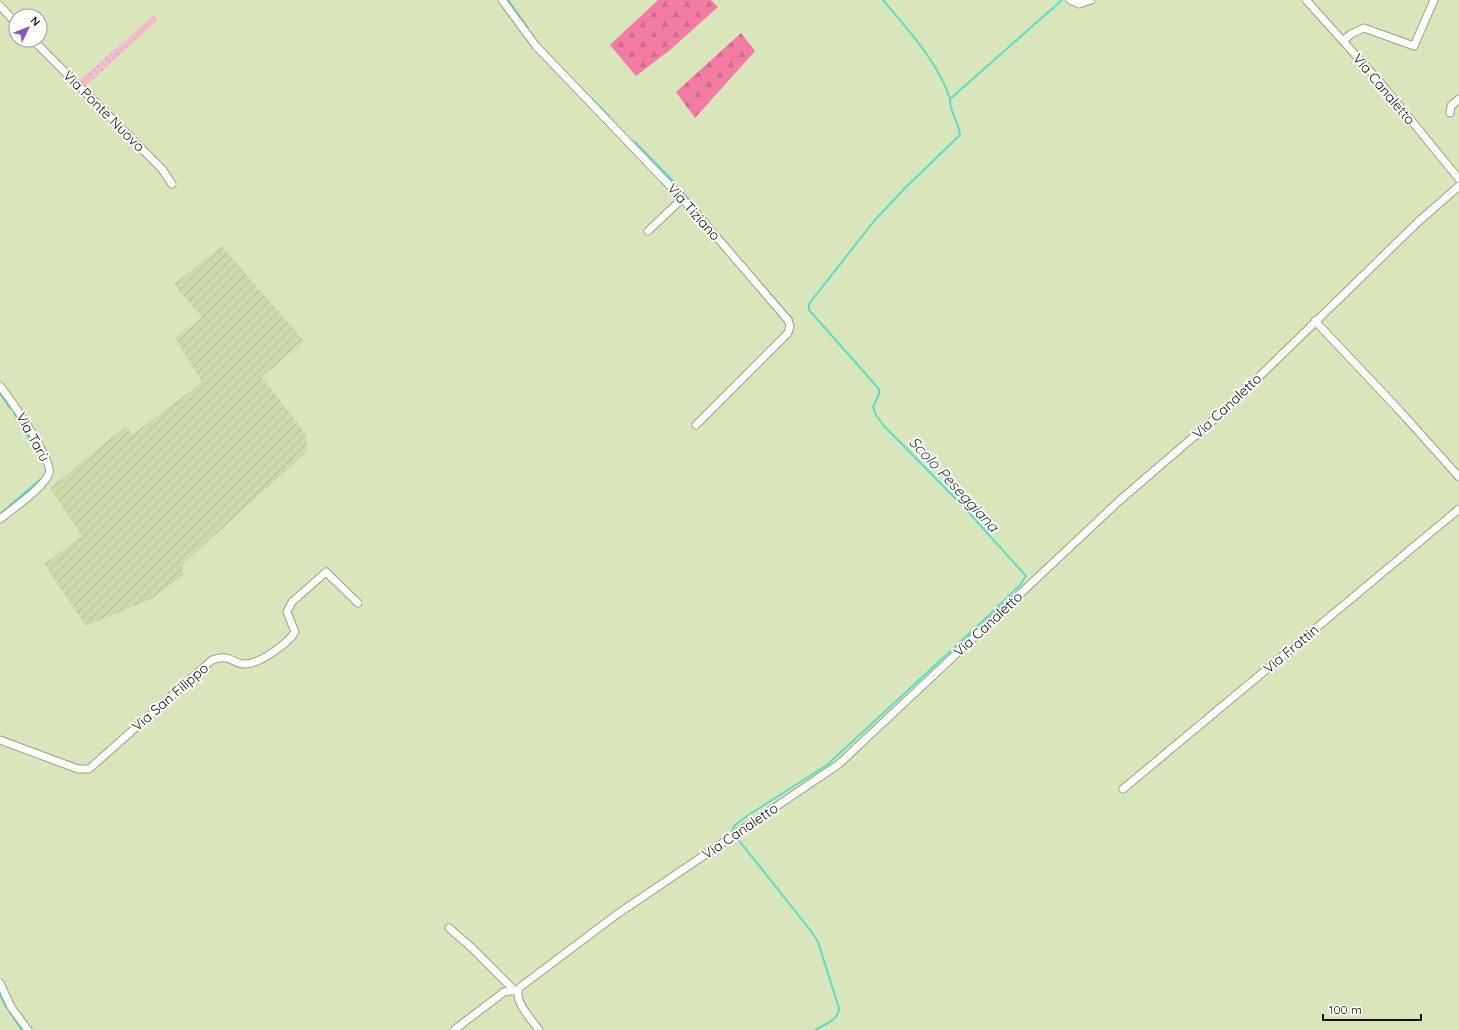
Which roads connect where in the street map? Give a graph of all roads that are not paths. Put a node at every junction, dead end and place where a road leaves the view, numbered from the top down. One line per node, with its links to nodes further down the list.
1 (502, 0): 15 (street, Via Tiziano)
2 (1070, 0): 3 (street)
3 (1091, 0)
4 (1306, 0): 8 (street, Via Canaletto)
5 (1434, 0): 8 (street)
6 (0, 6): 7 (street)
7 (8, 14)
8 (1343, 42): 12 (street, Via Canaletto)
9 (41, 48): 13 (street, Via Ponte Nuovo)
10 (1459, 99): 11 (street)
11 (1450, 113)
12 (1459, 179)
13 (172, 184)
14 (1459, 186): 17 (street, Via Canaletto)
15 (682, 199): 16 (street); 19 (street, Via Tiziano)
16 (648, 231)
17 (1315, 321): 20 (street); 28 (street, Via Canaletto)
18 (0, 386): 22 (street, Via Tarù)
19 (696, 425)
20 (1459, 477)
21 (1459, 509): 25 (street, Via Frattin)
22 (0, 519)
23 (358, 603): 24 (street, Via San Filippo)
24 (0, 740)
25 (1123, 789)
26 (449, 928): 28 (street)
27 (0, 983): 29 (street)
28 (516, 990): 30 (street, Via Canaletto); 31 (street)
29 (28, 1030)
30 (454, 1030)
31 (539, 1030)

